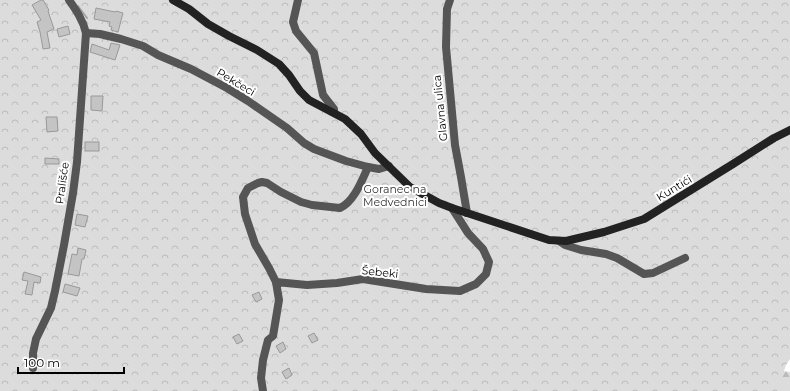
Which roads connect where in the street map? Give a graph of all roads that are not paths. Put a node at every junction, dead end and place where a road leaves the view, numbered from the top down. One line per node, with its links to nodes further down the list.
1 (69, 0): 5 (street, Prališće)
2 (173, 0): 6 (street)
3 (298, 0): 6 (street)
4 (450, 0): 11 (street, Glavna ulica)
5 (86, 33): 9 (street, Pekčeci); 15 (street, Prališće)
6 (334, 112): 8 (street)
7 (790, 130): 12 (street, Kuntići)
8 (389, 166): 9 (street, Pekčeci); 10 (street)
9 (368, 167): 14 (street)
10 (452, 208): 11 (street, Kuntići); 14 (street, Šebeki)
11 (467, 213): 12 (street, Kuntići)
12 (559, 241): 13 (street, Kuntići)
13 (685, 258)
14 (276, 282): 16 (street)
15 (33, 368)
16 (263, 391)

